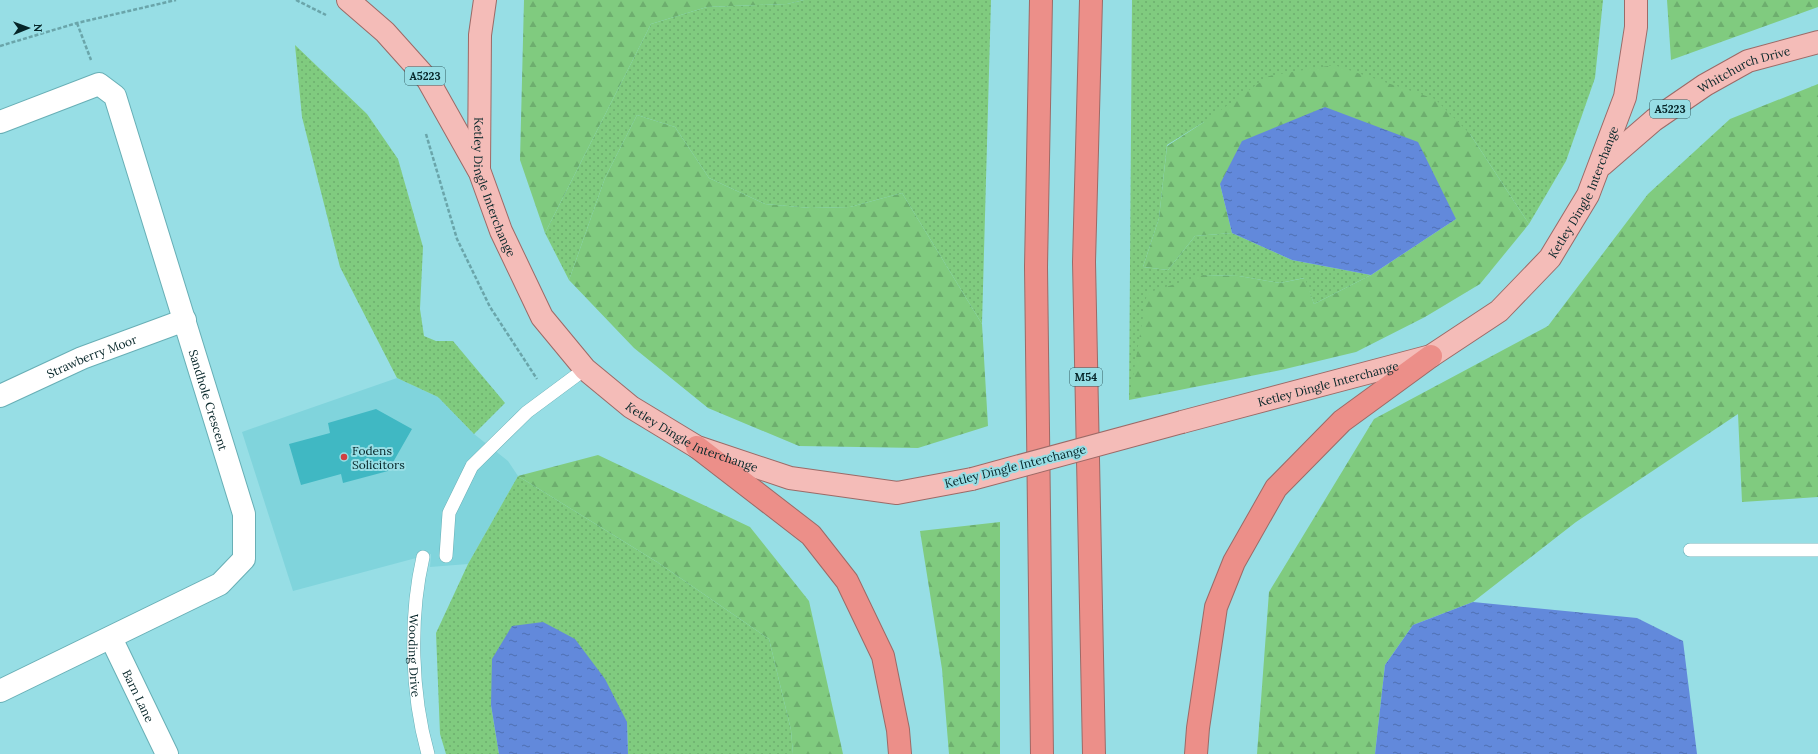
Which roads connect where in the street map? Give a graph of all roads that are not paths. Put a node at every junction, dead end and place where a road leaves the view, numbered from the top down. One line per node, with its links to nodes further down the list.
1 (348, 0): 9 (main road, A5223)
2 (485, 0): 9 (main road, Ketley Dingle Interchange)
3 (1041, 0): 24 (highway)
4 (1091, 0): 25 (highway, M54)
5 (1636, 0): 8 (main road, Ketley Dingle Interchange)
6 (1818, 42): 8 (main road, Whitchurch Drive / A5223)
7 (0, 122): 10 (street, Sandhole Crescent)
8 (1600, 167): 11 (main road, Ketley Dingle Interchange)
9 (479, 170): 12 (main road, Ketley Dingle Interchange)
10 (185, 320): 13 (street, Strawberry Moor); 19 (street, Sandhole Crescent)
11 (1431, 356): 14 (main road, Ketley Dingle Interchange, bridge); 26 (highway)
12 (585, 369): 14 (main road, Ketley Dingle Interchange); 17 (lane)
13 (0, 396)
14 (697, 447): 23 (highway)
15 (1690, 550): 16 (lane)
16 (1818, 550)
17 (446, 556)
18 (423, 557): 22 (lane, Wooding Drive)
19 (111, 638): 20 (street, Sandhole Crescent); 21 (street, Barn Lane)
20 (0, 691)
21 (167, 754)
22 (428, 754)
23 (900, 754)
24 (1042, 754)
25 (1094, 754)
26 (1196, 754)

